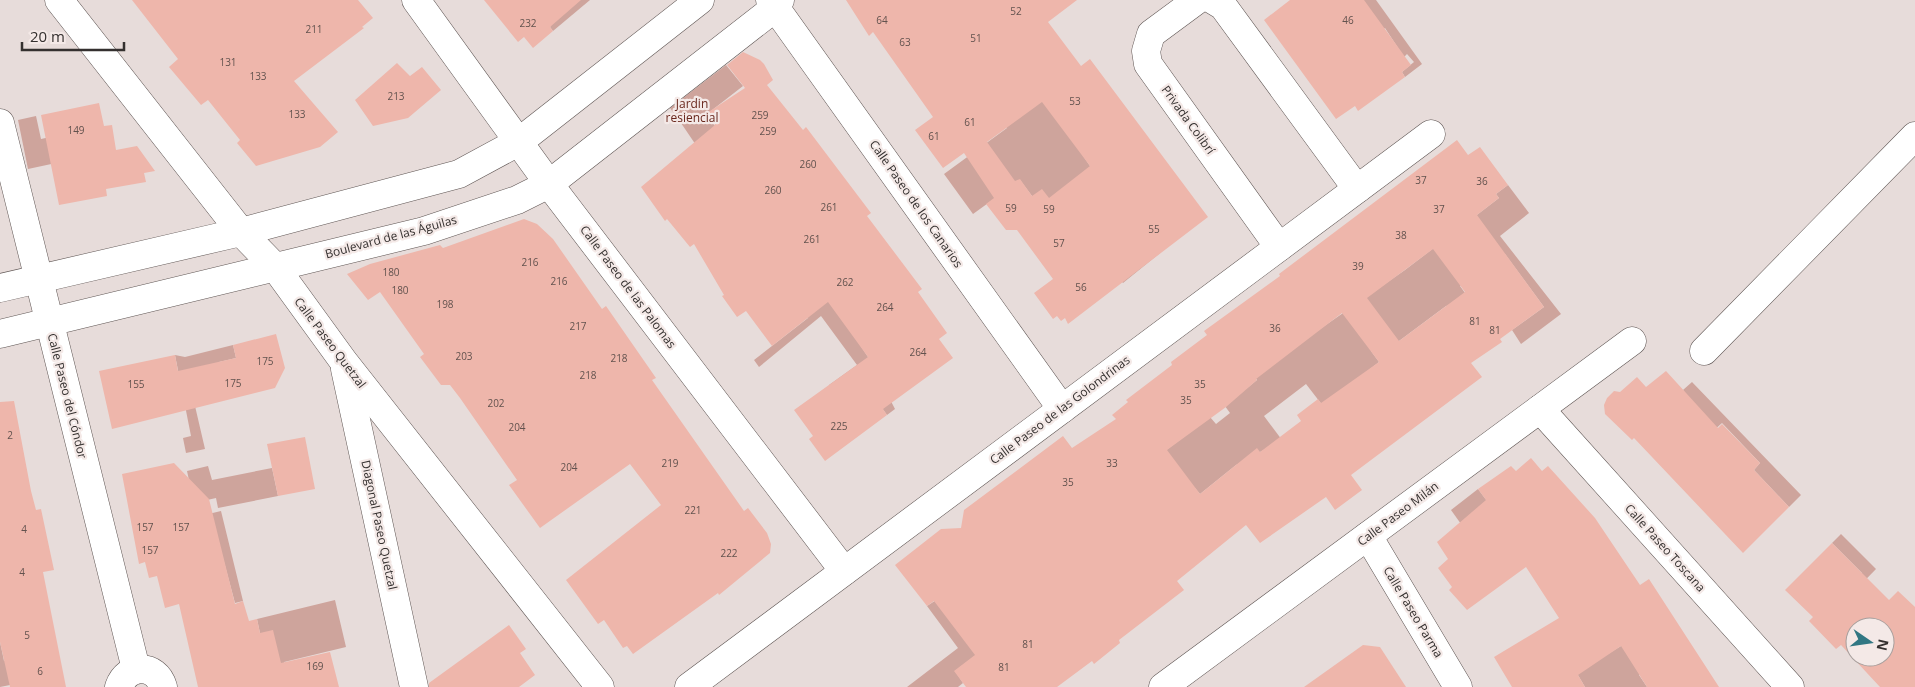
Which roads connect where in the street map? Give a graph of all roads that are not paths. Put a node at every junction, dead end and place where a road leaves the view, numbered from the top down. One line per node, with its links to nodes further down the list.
1 (59, 0): 13 (street, Calle Paseo Quetzal)
2 (416, 0): 10 (street, Calle Paseo de las Palomas)
3 (700, 0): 10 (street)
4 (1197, 0): 14 (street, Privada Colibrí)
5 (1213, 0): 12 (street)
6 (776, 2): 11 (street, Boulevard de las Águilas); 23 (street, Calle Paseo de los Canarios)
7 (0, 123): 16 (street, Calle Paseo del Cóndor)
8 (1431, 134): 12 (street, Calle Paseo de las Golondrinas)
9 (1915, 136): 21 (street)
10 (520, 141): 11 (street, Calle Paseo de las Palomas); 13 (street)
11 (550, 184): 15 (street, Boulevard de las Águilas); 26 (street, Calle Paseo de las Palomas)
12 (1357, 189): 14 (street, Calle Paseo de las Golondrinas)
13 (241, 232): 15 (street, Calle Paseo Quetzal); 16 (street)
14 (1279, 247): 23 (street, Calle Paseo de las Golondrinas)
15 (275, 267): 18 (street, Boulevard de las Águilas); 22 (street, Calle Paseo Quetzal)
16 (38, 279): 17 (street); 18 (street, Calle Paseo del Cóndor)
17 (0, 288)
18 (48, 323): 19 (street, Boulevard de las Águilas); 27 (street, Calle Paseo del Cóndor)
19 (0, 334)
20 (1632, 341): 24 (street, Calle Paseo Milán)
21 (1704, 351)
22 (344, 362): 29 (street, Diagonal Paseo Quetzal); 30 (street, Calle Paseo Quetzal)
23 (1062, 409): 26 (street, Calle Paseo de las Golondrinas)
24 (1540, 409): 25 (street, Calle Paseo Milán); 34 (street, Calle Paseo Toscana)
25 (1368, 536): 32 (street, Calle Paseo Milán); 33 (street, Calle Paseo Parma)
26 (844, 571): 31 (street, Calle Paseo de las Golondrinas)
27 (127, 678): 28 (street)
28 (163, 687)
29 (414, 687)
30 (600, 687)
31 (689, 687)
32 (1164, 687)
33 (1458, 687)
34 (1790, 687)

